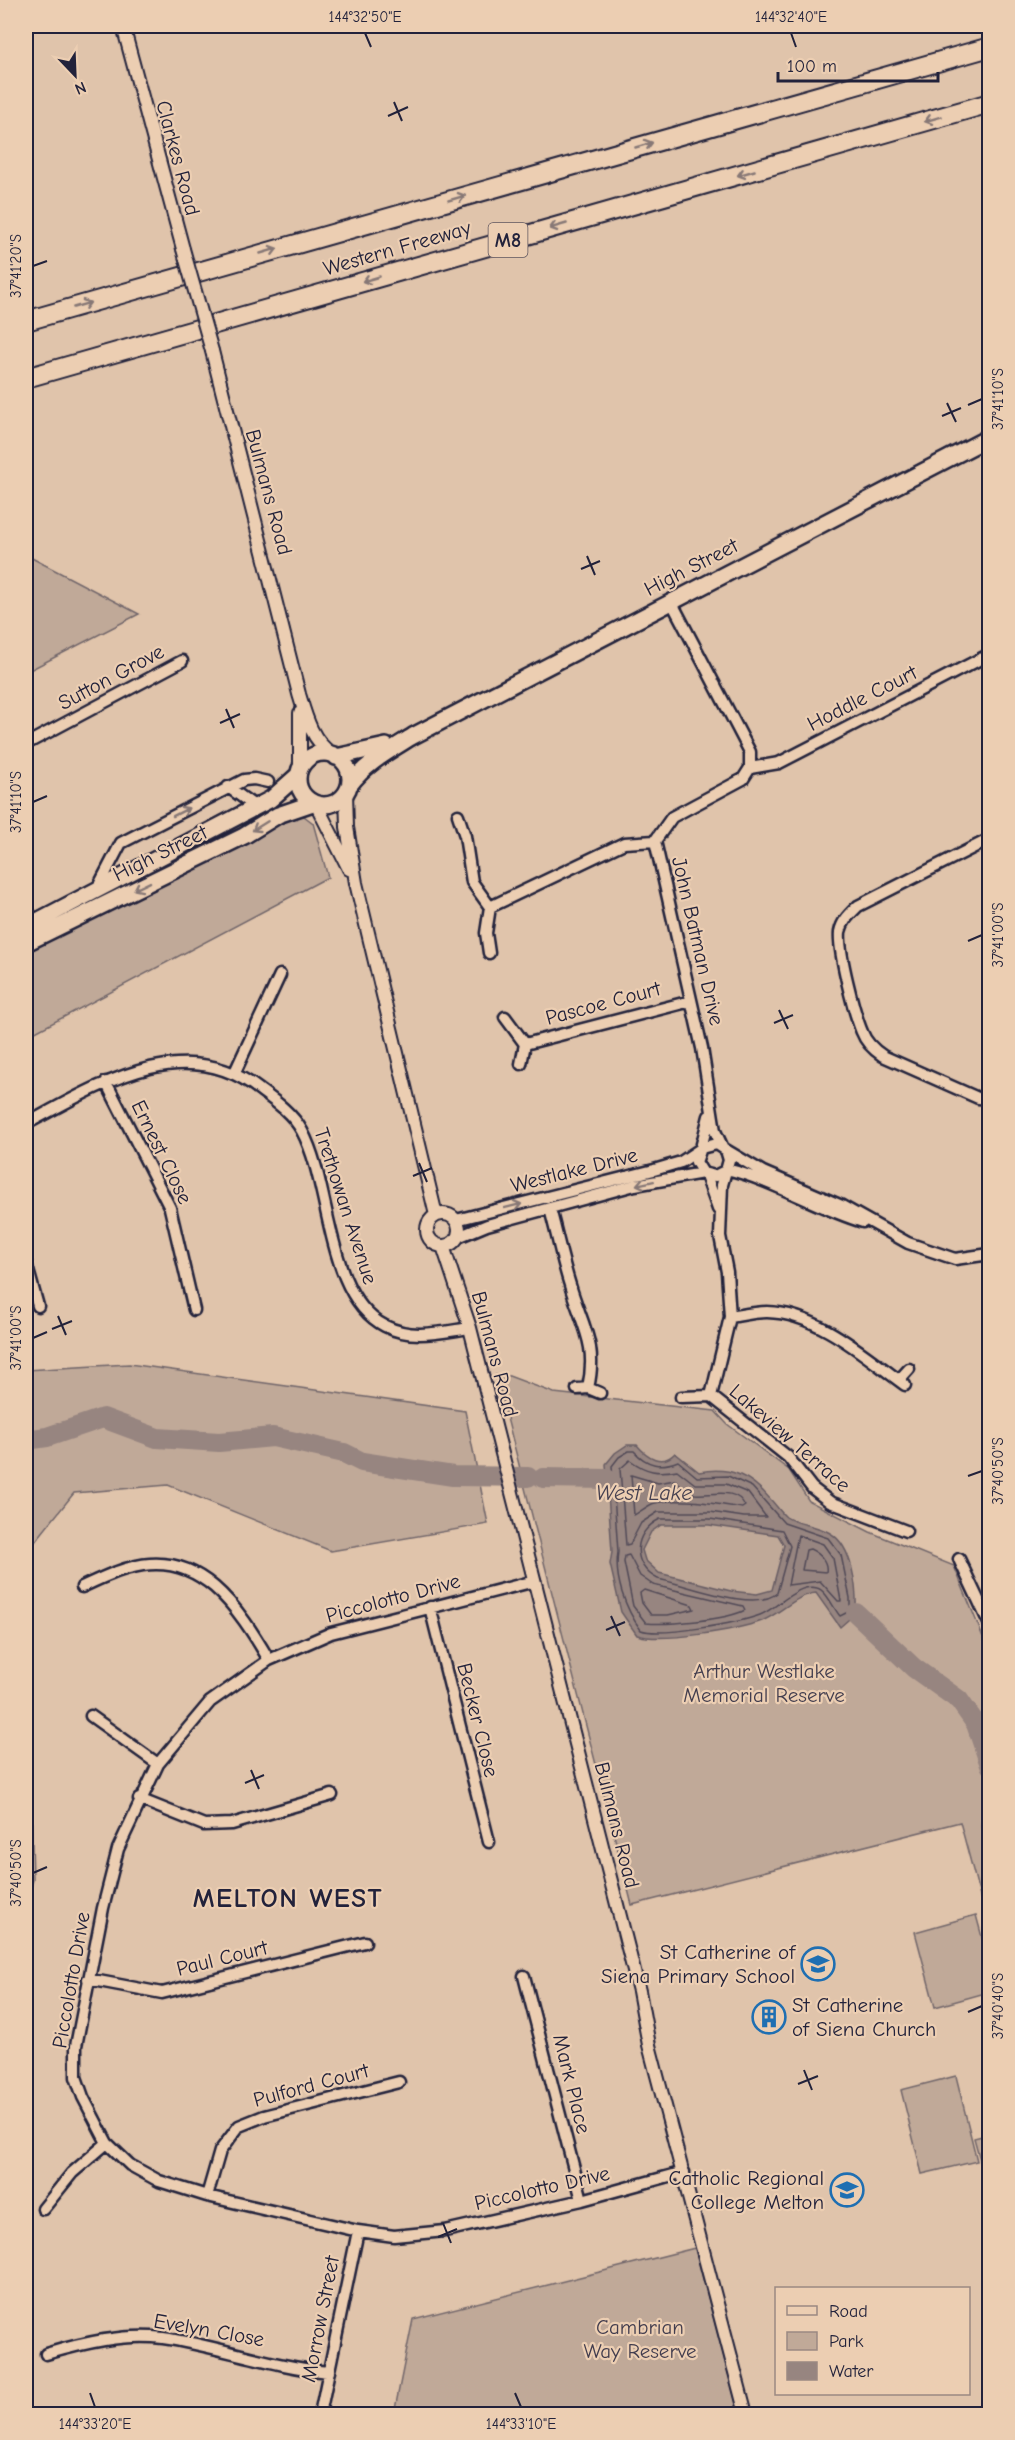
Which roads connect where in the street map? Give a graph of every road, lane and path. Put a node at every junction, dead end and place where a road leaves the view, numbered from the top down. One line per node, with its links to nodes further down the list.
1 (123, 26): 4 (street, Clarkes Road, bridge)
2 (990, 47): 5 (highway, Western Freeway, one-way to 2)
3 (990, 103): 6 (highway, Western Freeway / M8, one-way to 6)
4 (198, 301): 11 (street, Bulmans Road, bridge)
5 (26, 321)
6 (26, 378)
7 (990, 437): 8 (main road, High Street)
8 (671, 601): 12 (main road, High Street); 15 (street)
9 (990, 654): 15 (street, Hoddle Court)
10 (183, 661): 13 (street, Sutton Grove)
11 (299, 694): 14 (street, Bulmans Road); 16 (street, Bulmans Road)
12 (413, 736): 14 (main road, High Street); 19 (main road, High Street)
13 (26, 744)
14 (335, 756): 16 (main road); 19 (main road)
15 (750, 768): 24 (street, John Batman Drive)
16 (299, 772): 20 (main road); 21 (main road, High Street)
17 (268, 782): 18 (street)
18 (228, 787): 21 (street); 26 (street, one-way to 18)
19 (348, 789): 20 (main road); 25 (street)
20 (315, 803): 25 (street); 30 (main road, High Street, one-way to 30)
21 (256, 807): 26 (main road, High Street)
22 (458, 815): 28 (street)
23 (990, 839): 39 (street)
24 (655, 842): 28 (street); 33 (street, John Batman Drive)
25 (356, 883): 47 (street)
26 (96, 891): 29 (main road, High Street)
27 (26, 907): 29 (street)
28 (490, 907): 31 (street)
29 (30, 925)
30 (26, 943)
31 (489, 954)
32 (280, 975): 37 (street)
33 (691, 1000): 35 (street, Pascoe Court); 40 (street, John Batman Drive)
34 (505, 1017): 35 (street, Pascoe Court)
35 (525, 1044): 36 (street, Pascoe Court)
36 (521, 1064)
37 (235, 1072): 38 (street, Trethowan Avenue); 58 (street, Trethowan Avenue)
38 (105, 1082): 41 (street, Trethowan Avenue); 56 (street, Ernest Close)
39 (990, 1099)
40 (711, 1107): 42 (street, John Batman Drive); 43 (street, John Batman Drive)
41 (26, 1124)
42 (724, 1148): 43 (street); 44 (street); 50 (street)
43 (700, 1149): 45 (street); 49 (street, Westlake Drive, one-way to 43)
44 (725, 1171): 45 (street); 48 (street); 50 (street)
45 (704, 1174): 46 (street, Westlake Drive, one-way to 46); 48 (street)
46 (550, 1209): 51 (street, Westlake Drive); 60 (street)
47 (436, 1215): 49 (street); 52 (street)
48 (721, 1218): 57 (street)
49 (456, 1220): 51 (street)
50 (881, 1227): 53 (street)
51 (458, 1237): 52 (street)
52 (443, 1246): 58 (street, Bulmans Road)
53 (990, 1254)
54 (26, 1263): 55 (street)
55 (38, 1306)
56 (194, 1310)
57 (730, 1317): 59 (street); 61 (street)
58 (470, 1328): 65 (street, Bulmans Road)
59 (909, 1369)
60 (600, 1393)
61 (711, 1396): 62 (street, Lakeview Terrace); 63 (street, Lakeview Terrace)
62 (681, 1397)
63 (906, 1531)
64 (959, 1559): 68 (street)
65 (535, 1581): 67 (street, Piccolotto Drive); 80 (street, Bulmans Road)
66 (82, 1587): 69 (street)
67 (430, 1607): 69 (street, Piccolotto Drive); 74 (street, Becker Close)
68 (990, 1625)
69 (269, 1660): 71 (street, Piccolotto Drive)
70 (91, 1716): 71 (street)
71 (158, 1764): 73 (street, Piccolotto Drive)
72 (332, 1795): 73 (street)
73 (139, 1799): 77 (street, Piccolotto Drive)
74 (489, 1842)
75 (365, 1942): 77 (street, Paul Court)
76 (524, 1976): 82 (street, Mark Place)
77 (88, 1979): 79 (street, Piccolotto Drive)
78 (399, 2082): 81 (street, Pulford Court)
79 (107, 2143): 81 (street, Piccolotto Drive); 83 (street)
80 (684, 2172): 82 (street, Piccolotto Drive); 88 (street, Bulmans Road)
81 (207, 2196): 84 (street, Piccolotto Drive)
82 (582, 2200): 84 (street, Piccolotto Drive)
83 (43, 2209)
84 (358, 2231): 86 (street, Morrow Street)
85 (46, 2354): 86 (street, Evelyn Close)
86 (329, 2372): 87 (street, Morrow Street)
87 (320, 2415)
88 (746, 2415)

